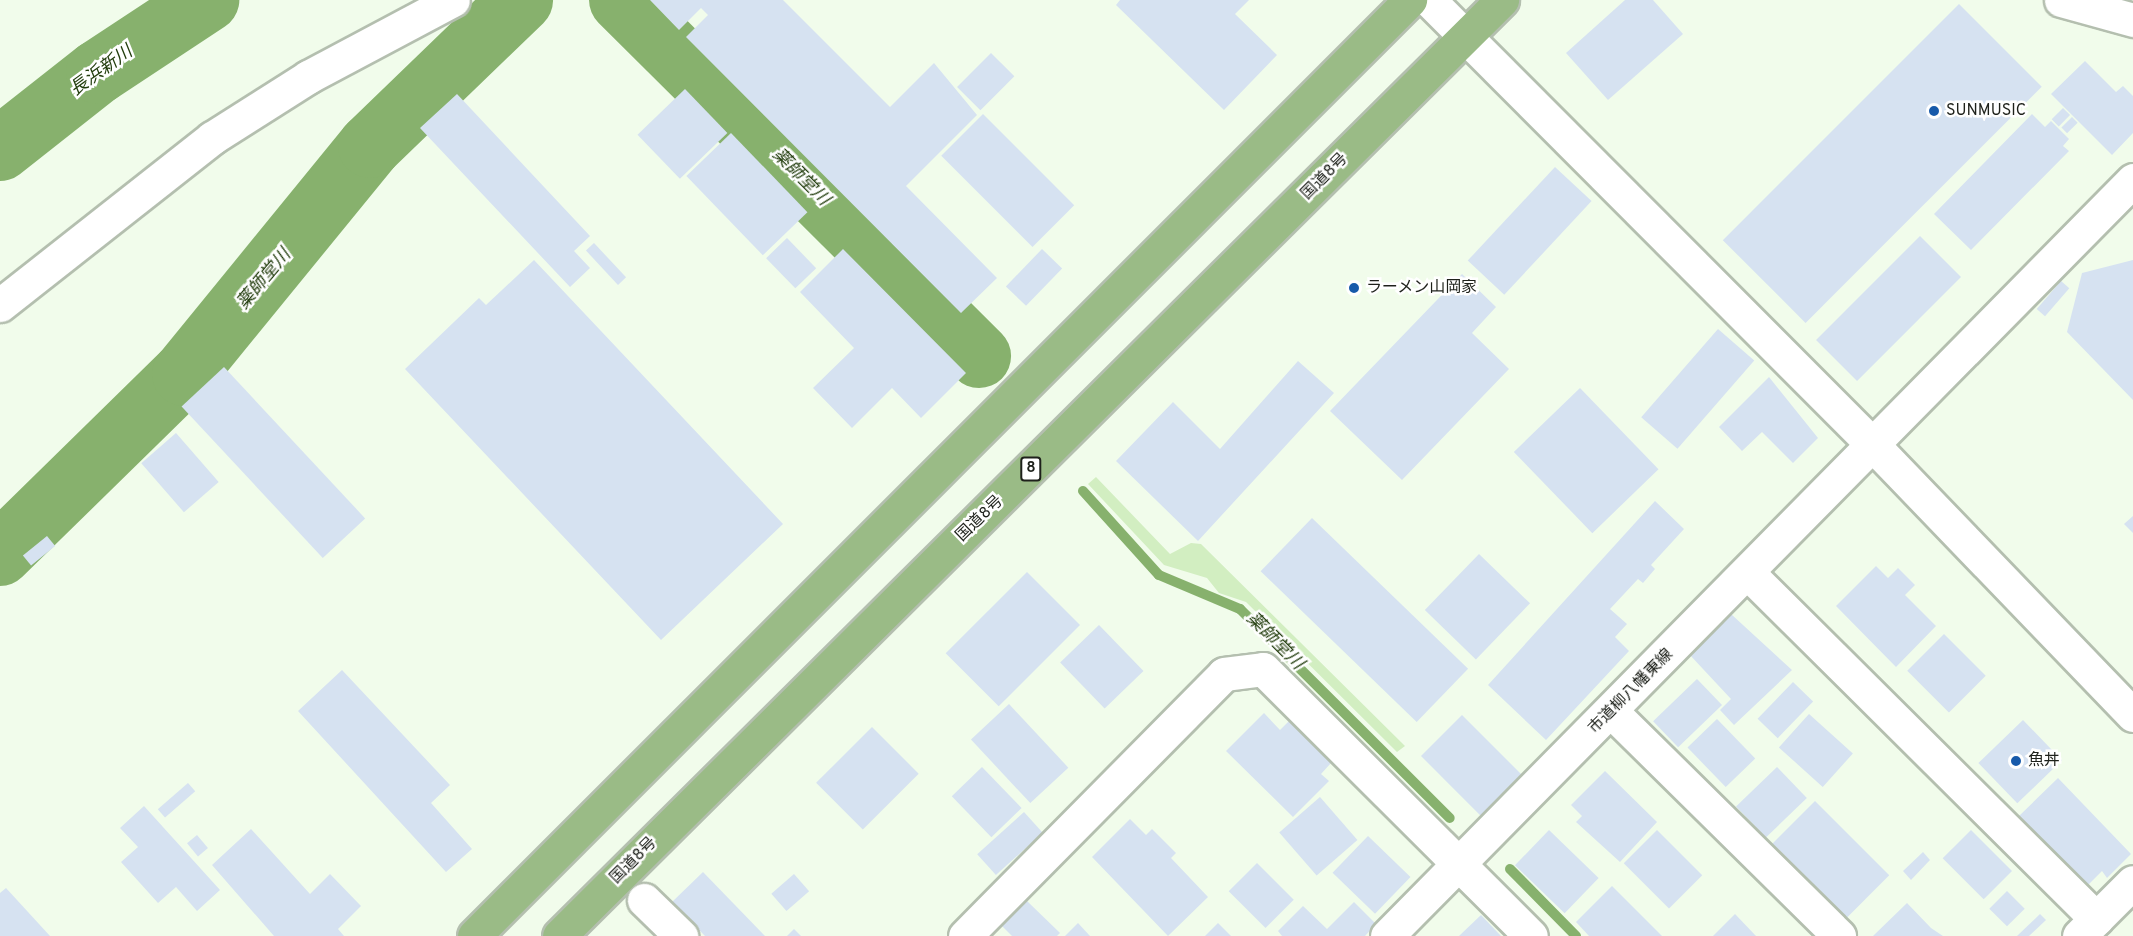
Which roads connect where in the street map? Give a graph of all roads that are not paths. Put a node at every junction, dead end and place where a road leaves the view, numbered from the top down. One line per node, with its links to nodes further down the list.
1 (453, 0): 9 (street)
2 (1410, 0): 18 (highway)
3 (1430, 0): 7 (street)
4 (1503, 0): 7 (highway, 国道8号 / 8)
5 (2061, 0): 6 (street)
6 (2133, 20)
7 (1467, 35): 10 (street); 19 (highway, 国道8号 / 8)
8 (2133, 180): 10 (street, 市道柳八幡東線)
9 (0, 305)
10 (1872, 444): 11 (street, 市道柳八幡東線); 12 (street)
11 (1748, 573): 13 (street, 市道柳八幡東線); 17 (street)
12 (2129, 704)
13 (1612, 712): 14 (street, 市道柳八幡東線); 24 (street)
14 (1458, 863): 21 (street); 22 (street, 市道柳八幡東線); 23 (street)
15 (2133, 882): 17 (street)
16 (644, 900): 20 (street)
17 (2088, 927)
18 (474, 936)
19 (559, 936)
20 (681, 936)
21 (965, 936)
22 (1387, 936)
23 (1531, 936)
24 (1839, 936)

